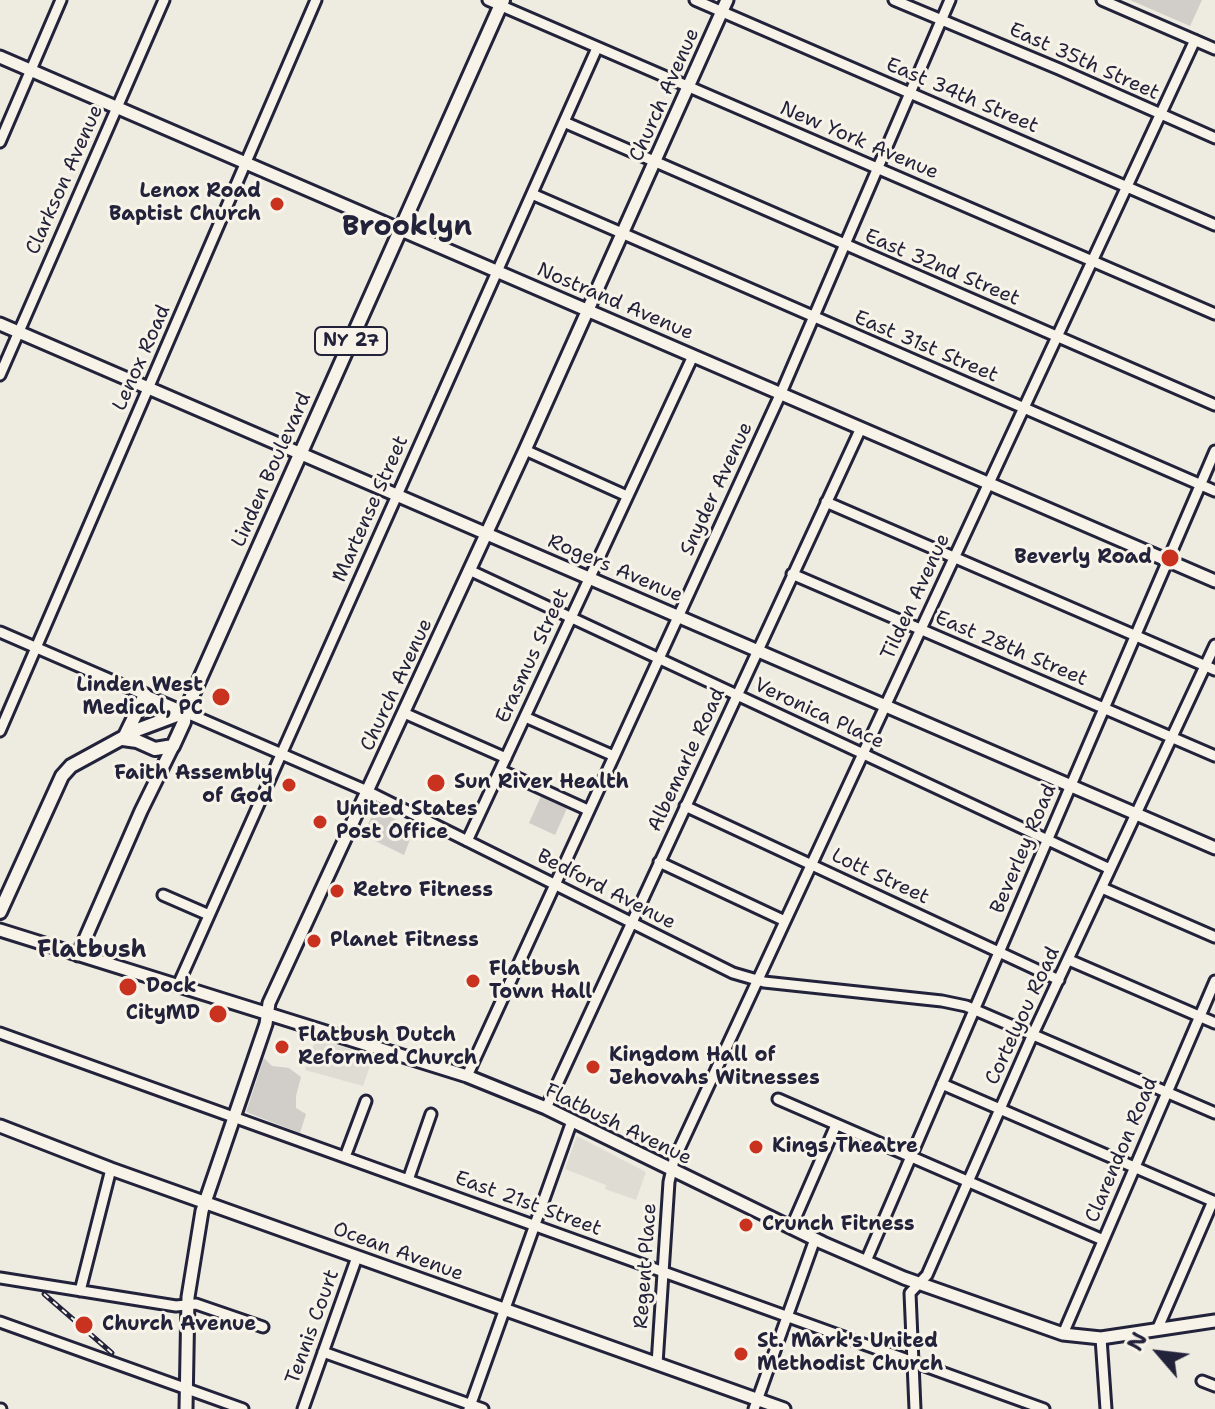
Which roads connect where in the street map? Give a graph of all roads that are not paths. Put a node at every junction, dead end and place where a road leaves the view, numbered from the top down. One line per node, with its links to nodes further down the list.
1 (61, 0): 15 (street)
2 (164, 0): 18 (street, Clarkson Avenue)
3 (316, 0): 23 (street, Lenox Road)
4 (695, 0): 9 (street, East 34th Street)
5 (894, 0): 10 (street, East 35th Street)
6 (950, 0): 10 (street, Snyder Avenue)
7 (1102, 0): 11 (street)
8 (497, 2): 12 (street, New York Avenue); 29 (highway, Linden Boulevard / NY 27)
9 (724, 6): 16 (main road, Church Avenue); 17 (street, East 34th Street)
10 (942, 20): 17 (street, Snyder Avenue); 19 (street, East 35th Street)
11 (1195, 40): 13 (street); 19 (street, Tilden Avenue)
12 (597, 48): 16 (street, New York Avenue); 20 (street, Martense Street)
13 (1215, 49)
14 (0, 57): 15 (main road, Nostrand Avenue)
15 (31, 70): 18 (main road, Nostrand Avenue); 22 (street)
16 (689, 87): 24 (main road, Church Avenue); 25 (street, New York Avenue)
17 (910, 93): 25 (street, Snyder Avenue); 26 (street, East 34th Street)
18 (117, 107): 23 (main road, Nostrand Avenue); 38 (street, Clarkson Avenue)
19 (1160, 115): 21 (street, East 35th Street); 26 (street, Tilden Avenue)
20 (564, 122): 24 (street, East 32nd Street); 27 (street, Martense Street)
21 (1215, 138)
22 (0, 142)
23 (247, 163): 29 (main road, Nostrand Avenue); 42 (street, Lenox Road)
24 (655, 163): 30 (main road, Church Avenue); 31 (street, East 32nd Street)
25 (878, 168): 31 (street, Snyder Avenue); 32 (street, New York Avenue)
26 (1126, 186): 28 (street, East 34th Street); 32 (street, Tilden Avenue)
27 (532, 194): 30 (street, East 31st Street); 33 (street, Martense Street)
28 (1215, 225)
29 (401, 230): 33 (main road, Nostrand Avenue); 49 (highway, Linden Boulevard / NY 27)
30 (622, 235): 34 (main road, Church Avenue); 36 (street, East 31st Street)
31 (844, 245): 36 (street, Snyder Avenue); 39 (street, East 32nd Street)
32 (1092, 261): 35 (street, New York Avenue); 39 (street, Tilden Avenue)
33 (497, 271): 34 (main road, Nostrand Avenue); 53 (street, Martense Street)
34 (588, 310): 40 (main road, Nostrand Avenue); 47 (main road, Church Avenue)
35 (1215, 314)
36 (813, 318): 43 (street, Snyder Avenue); 45 (street, East 31st Street)
37 (0, 324): 38 (main road, Rogers Avenue)
38 (19, 332): 41 (street, Clarkson Avenue); 42 (main road, Rogers Avenue)
39 (1057, 337): 44 (street, East 32nd Street); 45 (street, Tilden Avenue)
40 (693, 356): 43 (main road, Nostrand Avenue); 54 (street, Erasmus Street)
41 (0, 375)
42 (149, 388): 49 (main road, Rogers Avenue); 69 (street, Lenox Road)
43 (781, 393): 46 (main road, Nostrand Avenue); 63 (street, Snyder Avenue)
44 (1215, 405)
45 (1023, 408): 50 (street, Tilden Avenue); 51 (street, East 31st Street)
46 (861, 428): 50 (main road, Nostrand Avenue); 55 (street, Albemarle Road)
47 (525, 450): 54 (street); 56 (main road, Church Avenue)
48 (1215, 451): 51 (street, Beverley Road)
49 (301, 453): 53 (main road, Rogers Avenue); 77 (highway, Linden Boulevard / NY 27)
50 (989, 483): 57 (street, Tilden Avenue); 58 (main road, Nostrand Avenue)
51 (1200, 485): 52 (street, East 31st Street); 58 (street, Beverley Road)
52 (1215, 491)
53 (397, 495): 56 (main road, Rogers Avenue); 84 (street, Martense Street)
54 (627, 496): 61 (street, Erasmus Street)
55 (826, 502): 57 (street); 60 (street, Albemarle Road)
56 (487, 534): 59 (main road, Church Avenue); 61 (main road, Rogers Avenue)
57 (954, 558): 65 (street, Tilden Avenue); 67 (street)
58 (1168, 560): 62 (main road, Nostrand Avenue); 67 (street, Beverley Road)
59 (469, 570): 64 (street, Veronica Place); 78 (main road, Church Avenue)
60 (792, 574): 65 (street, East 28th Street); 70 (street, Albemarle Road)
61 (589, 578): 63 (main road, Rogers Avenue); 64 (street, Erasmus Street)
62 (1215, 581)
63 (678, 616): 70 (main road, Rogers Avenue); 71 (street, Snyder Avenue)
64 (571, 618): 71 (street, Veronica Place); 79 (street, Erasmus Street)
65 (920, 629): 75 (street, Tilden Avenue); 76 (street, East 28th Street)
66 (0, 632): 69 (street, Bedford Avenue)
67 (1135, 636): 72 (street); 76 (street, Beverley Road)
68 (1215, 645): 72 (street, Cortelyou Road)
69 (36, 647): 73 (street, Bedford Avenue); 80 (street, Lenox Road)
70 (757, 651): 74 (street, Albemarle Road); 75 (main road, Rogers Avenue)
71 (659, 659): 74 (street, Veronica Place); 86 (street, Snyder Avenue)
72 (1210, 668): 81 (street, Cortelyou Road)
73 (145, 695): 77 (street, Bedford Avenue); 82 (highway)
74 (737, 695): 85 (street, Veronica Place); 92 (street, Albemarle Road)
75 (885, 705): 85 (street, Tilden Avenue); 90 (main road, Rogers Avenue)
76 (1104, 709): 81 (street, East 28th Street); 90 (street, Beverley Road)
77 (185, 712): 82 (highway); 83 (highway, Linden Boulevard / NY 27); 84 (street, Bedford Avenue)
78 (404, 713): 88 (street); 91 (main road, Church Avenue)
79 (525, 717): 86 (street); 88 (street, Erasmus Street)
80 (0, 731)
81 (1173, 738): 87 (street, East 28th Street); 94 (street, Cortelyou Road)
82 (123, 739): 83 (highway); 104 (highway)
83 (173, 746): 111 (main road, Linden Boulevard)
84 (282, 753): 91 (street, Bedford Avenue); 105 (street, Martense Street)
85 (863, 754): 95 (street, Veronica Place); 99 (street, Tilden Avenue)
86 (614, 756): 93 (street, Snyder Avenue)
87 (1215, 756)
88 (506, 758): 89 (street, Erasmus Street)
89 (500, 770): 93 (street); 96 (street, Erasmus Street)
90 (1071, 785): 94 (main road, Rogers Avenue); 95 (street, Beverley Road)
91 (367, 791): 96 (street, Bedford Avenue); 118 (main road, Church Avenue)
92 (685, 806): 98 (street, Albemarle Road); 99 (street, Lott Street)
93 (588, 810): 101 (street, Snyder Avenue)
94 (1137, 814): 97 (main road, Rogers Avenue); 100 (street, Cortelyou Road)
95 (1047, 840): 100 (street, Veronica Place); 110 (street, Beverley Road)
96 (467, 841): 101 (street, Bedford Avenue)
97 (1215, 848)
98 (659, 862): 106 (street); 107 (street, Albemarle Road)
99 (811, 864): 106 (street, Tilden Avenue); 110 (street, Lott Street)
100 (1110, 869): 102 (street, Cortelyou Road)
101 (555, 885): 107 (street, Bedford Avenue); 123 (street, Snyder Avenue)
102 (1102, 888): 109 (street); 112 (street, Cortelyou Road)
103 (163, 895): 105 (street)
104 (0, 912)
105 (209, 915): 116 (street, Martense Street)
106 (785, 921): 114 (street, Tilden Avenue)
107 (631, 923): 114 (street, Bedford Avenue); 128 (street, Albemarle Road)
108 (0, 930): 111 (main road, Flatbush Avenue)
109 (1215, 937)
110 (999, 952): 113 (street, Lott Street); 117 (street, Beverley Road)
111 (78, 955): 116 (main road, Flatbush Avenue)
112 (1069, 960): 113 (street, Cortelyou Road); 119 (street)
113 (1059, 980): 122 (street, Cortelyou Road)
114 (756, 981): 117 (street, Bedford Avenue); 140 (street, Tilden Avenue)
115 (1215, 981): 119 (street, Clarendon Road)
116 (178, 985): 118 (main road, Flatbush Avenue)
117 (975, 1009): 122 (street, Bedford Avenue); 124 (street, Beverley Road)
118 (268, 1014): 123 (main road, Flatbush Avenue); 132 (main road, Church Avenue)
119 (1200, 1017): 120 (street); 125 (street, Clarendon Road)
120 (1215, 1023)
121 (0, 1033): 132 (street, East 21st Street)
122 (1033, 1034): 125 (street, Bedford Avenue); 129 (street, Cortelyou Road)
123 (467, 1076): 128 (main road, Flatbush Avenue)
124 (942, 1084): 129 (street); 137 (street, Beverley Road)
125 (1167, 1092): 130 (street, Bedford Avenue); 138 (street, Clarendon Road)
126 (778, 1099): 134 (street)
127 (366, 1101): 136 (street)
128 (546, 1108): 133 (main road, Flatbush Avenue)
129 (1000, 1109): 138 (street); 142 (street, Cortelyou Road)
130 (1215, 1113)
131 (431, 1114): 141 (street)
132 (234, 1117): 136 (street, East 21st Street); 143 (main road, Church Avenue)
133 (572, 1121): 140 (main road, Flatbush Avenue); 145 (street)
134 (836, 1125): 137 (street); 146 (street)
135 (0, 1126): 139 (main road, Ocean Avenue)
136 (345, 1157): 141 (street, East 21st Street)
137 (910, 1157): 142 (street); 150 (street, Beverley Road)
138 (1135, 1167): 144 (street); 148 (street, Clarendon Road)
139 (111, 1169): 143 (main road, Ocean Avenue); 154 (street)
140 (671, 1171): 146 (main road, Flatbush Avenue); 151 (street, Regent Place)
141 (408, 1180): 145 (street, East 21st Street)
142 (968, 1182): 148 (street); 153 (street, Cortelyou Road)
143 (206, 1201): 149 (main road, Ocean Avenue); 155 (main road, Church Avenue)
144 (1214, 1202): 161 (street)
145 (535, 1225): 151 (street, East 21st Street); 156 (street)
146 (791, 1228): 147 (main road, Flatbush Avenue)
147 (815, 1239): 150 (main road, Flatbush Avenue); 157 (street)
148 (1103, 1240): 162 (street, Clarendon Road)
149 (357, 1257): 156 (main road, Ocean Avenue); 164 (street, Tennis Court)
150 (866, 1261): 153 (main road, Flatbush Avenue)
151 (664, 1272): 157 (street, East 21st Street); 166 (street, Regent Place)
152 (0, 1278): 154 (street)
153 (919, 1283): 162 (main road, Flatbush Avenue); 165 (street, Cortelyou Road)
154 (80, 1291): 155 (street)
155 (188, 1305): 160 (street); 169 (main road, Church Avenue)
156 (504, 1309): 166 (main road, Ocean Avenue); 171 (street)
157 (787, 1316): 165 (street, East 21st Street); 170 (street)
158 (1215, 1321): 161 (main road, Flatbush Avenue)
159 (0, 1322): 169 (street)
160 (263, 1327)
161 (1157, 1330): 163 (main road, Flatbush Avenue)
162 (1063, 1334): 163 (main road, Flatbush Avenue)
163 (1101, 1338): 179 (street)
164 (323, 1352): 171 (street); 174 (street, Tennis Court)
165 (913, 1361): 177 (street, Cortelyou Road); 178 (street, East 21st Street)
166 (657, 1364): 170 (main road, Ocean Avenue)
167 (1202, 1381): 168 (street)
168 (1215, 1386)
169 (186, 1388): 172 (main road, Church Avenue); 173 (street)
170 (755, 1404): 176 (main road, Ocean Avenue)
171 (470, 1407): 175 (street)
172 (186, 1409)
173 (243, 1409)
174 (303, 1409)
175 (483, 1409)
176 (784, 1409)
177 (915, 1409)
178 (1044, 1409)
179 (1106, 1409)

